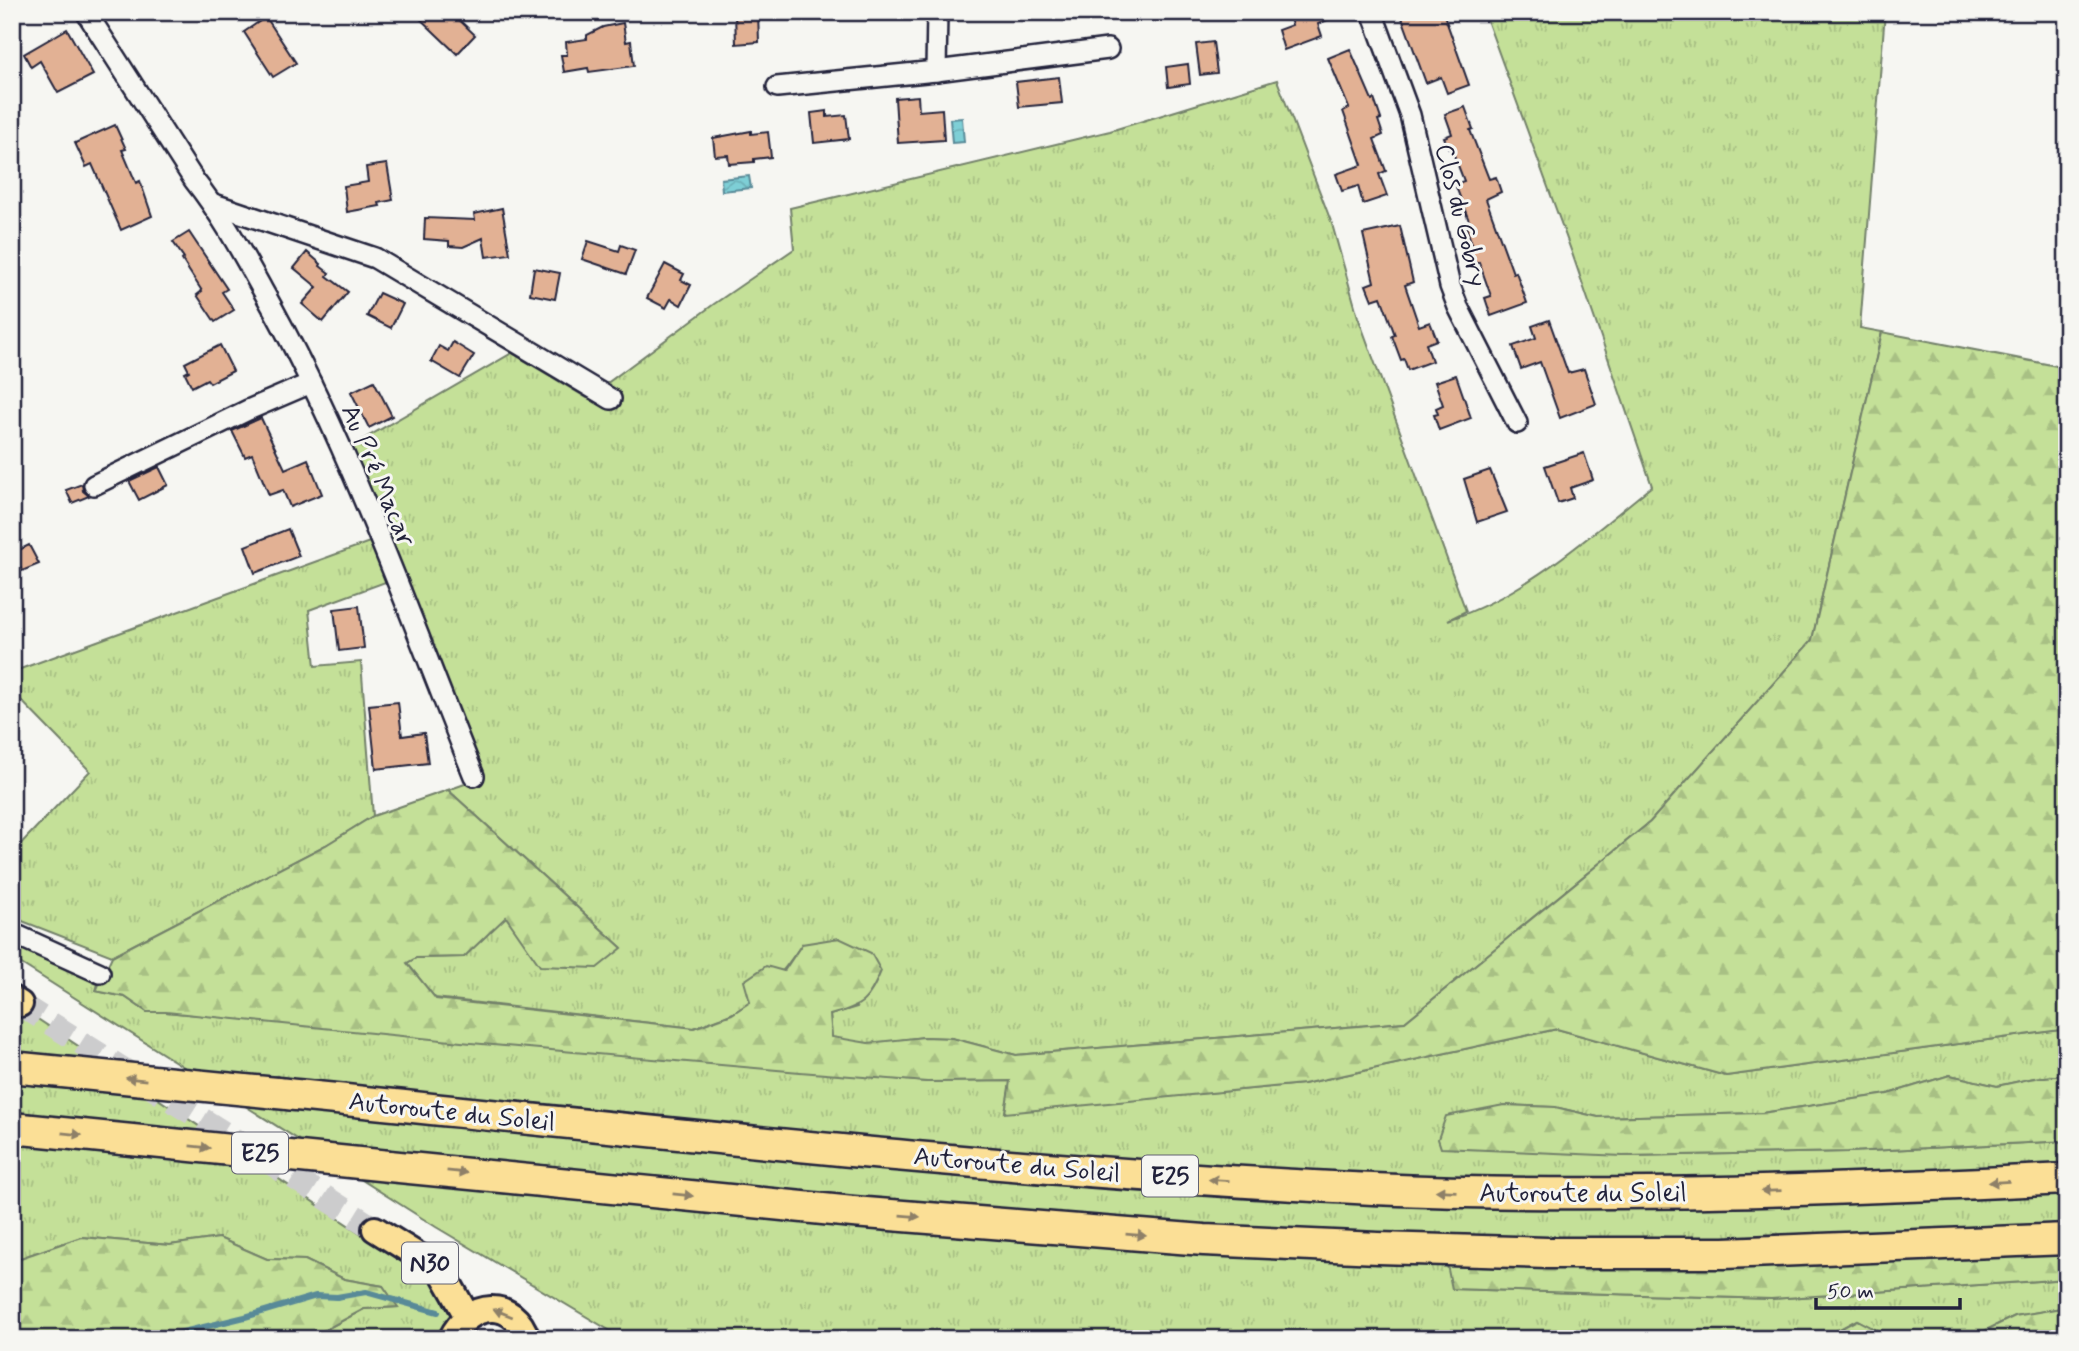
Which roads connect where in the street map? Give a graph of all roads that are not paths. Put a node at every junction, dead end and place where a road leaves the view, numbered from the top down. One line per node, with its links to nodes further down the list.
1 (86, 12): 7 (street, Au Pré Macar)
2 (937, 12): 5 (street)
3 (1372, 12): 10 (street, Clos du Gobry)
4 (1108, 49): 5 (street)
5 (936, 71): 6 (street)
6 (777, 87)
7 (214, 204): 8 (street, Au Pré Macar); 9 (street)
8 (311, 383): 11 (street); 12 (street, Au Pré Macar)
9 (611, 399)
10 (1517, 423)
11 (94, 485)
12 (474, 776)
13 (12, 933): 14 (street)
14 (100, 973)
15 (17, 1068): 17 (highway, Autoroute du Soleil / E25, one-way to 15, bridge)
16 (12, 1128): 19 (highway, E25, one-way to 19, bridge)
17 (2067, 1179)
18 (375, 1228): 20 (main road, N30)
19 (2067, 1239)
20 (467, 1316): 21 (main road, N30); 22 (main road, N30, one-way to 20)
21 (451, 1339)
22 (527, 1339)

